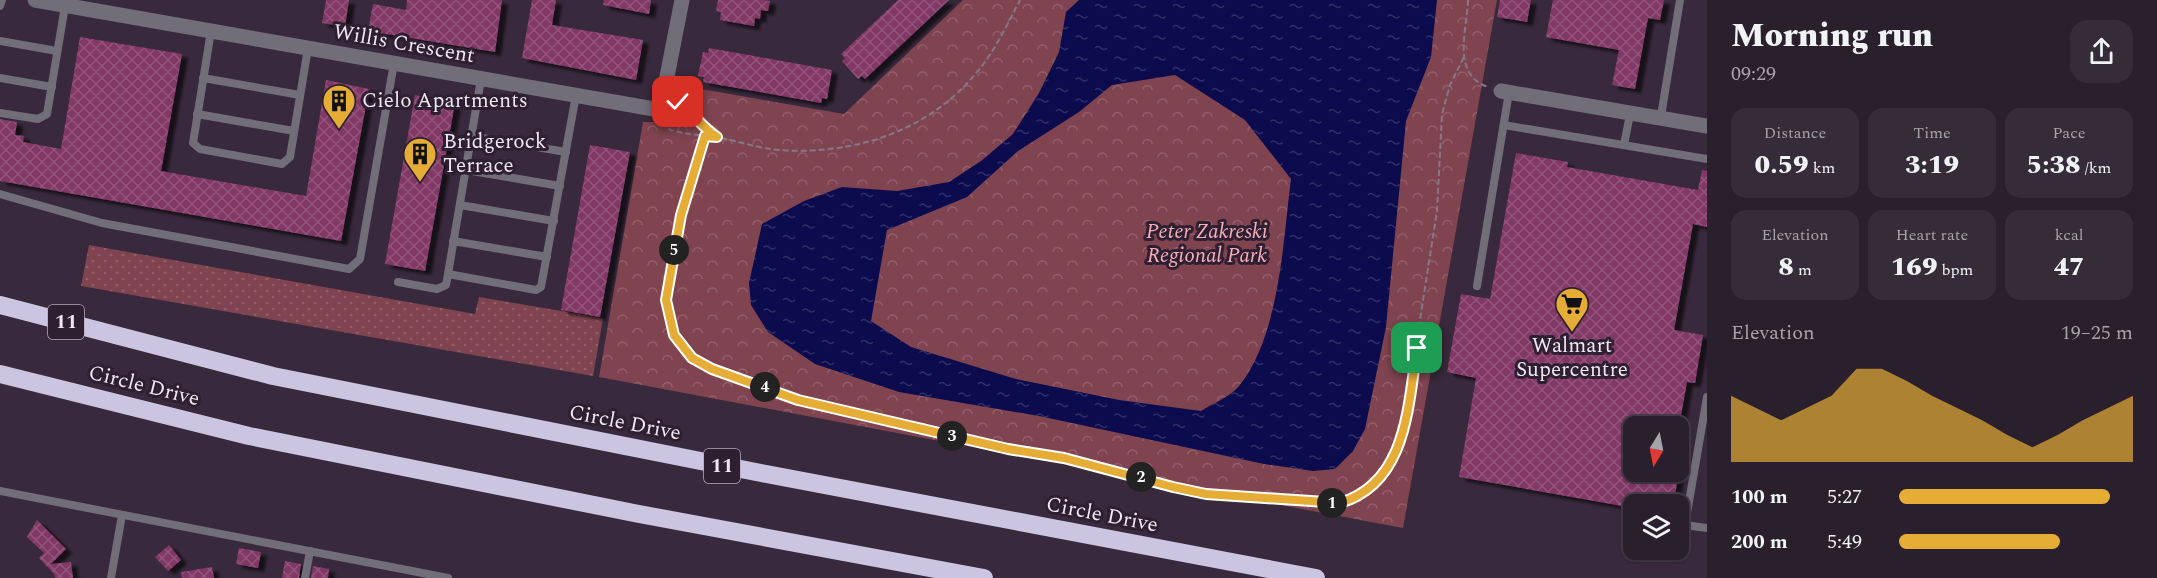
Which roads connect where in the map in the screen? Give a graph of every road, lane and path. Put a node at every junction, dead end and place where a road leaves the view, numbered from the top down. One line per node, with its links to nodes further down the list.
1 (2, 0): 7 (lane)
2 (35, 0): 8 (street, Willis Crescent)
3 (682, 0): 21 (street, Willis Crescent)
4 (1020, 0): 33 (path)
5 (1468, 0): 13 (path)
6 (1680, 0): 26 (lane)
7 (0, 6)
8 (65, 6): 9 (street, Willis Crescent); 12 (lane)
9 (211, 31): 11 (street, Willis Crescent); 16 (lane)
10 (0, 41): 12 (lane)
11 (308, 48): 14 (street, Willis Crescent); 20 (lane)
12 (57, 51): 18 (lane)
13 (1464, 57): 19 (path); 32 (path)
14 (394, 63): 17 (street, Willis Crescent); 39 (lane)
15 (0, 78): 18 (lane)
16 (203, 78): 20 (lane); 24 (lane)
17 (481, 78): 21 (street, Willis Crescent); 31 (lane)
18 (52, 87): 23 (lane)
19 (1505, 92): 25 (street); 28 (lane)
20 (300, 95): 30 (lane)
21 (576, 95): 35 (lane)
22 (678, 102): 33 (path)
23 (0, 113)
24 (197, 114): 30 (lane); 30 (lane)
25 (1630, 114): 26 (street); 34 (lane)
26 (1661, 116): 29 (street)
27 (662, 120): 32 (path)
28 (1504, 125): 34 (lane); 46 (lane)
29 (1707, 126)
30 (294, 130)
31 (471, 136): 35 (lane); 37 (lane)
32 (705, 136): 33 (path)
33 (717, 137)
34 (1624, 145): 36 (lane)
35 (566, 152): 38 (lane)
36 (1707, 159)
37 (466, 170): 38 (lane); 40 (lane)
38 (560, 186): 41 (lane)
39 (0, 194)
40 (460, 205): 41 (lane); 42 (lane)
41 (554, 221): 43 (lane)
42 (453, 241): 43 (lane); 44 (lane)
43 (547, 256): 44 (lane)
44 (448, 274): 45 (lane)
45 (398, 282)
46 (1477, 285)
47 (0, 297): 49 (highway)
48 (0, 305): 49 (highway, Circle Drive / 11)
49 (132, 339): 62 (highway, Circle Drive / 11)
50 (0, 374): 53 (highway, Circle Drive)
51 (0, 379): 53 (highway)
52 (1707, 397): 56 (lane)
53 (128, 405): 61 (highway, Circle Drive)
54 (0, 491): 55 (lane)
55 (122, 515): 57 (lane); 58 (lane)
56 (1707, 528)
57 (310, 551): 59 (lane); 60 (lane)
58 (111, 578)
59 (305, 578)
60 (448, 578)
61 (984, 578)
62 (1316, 578)

